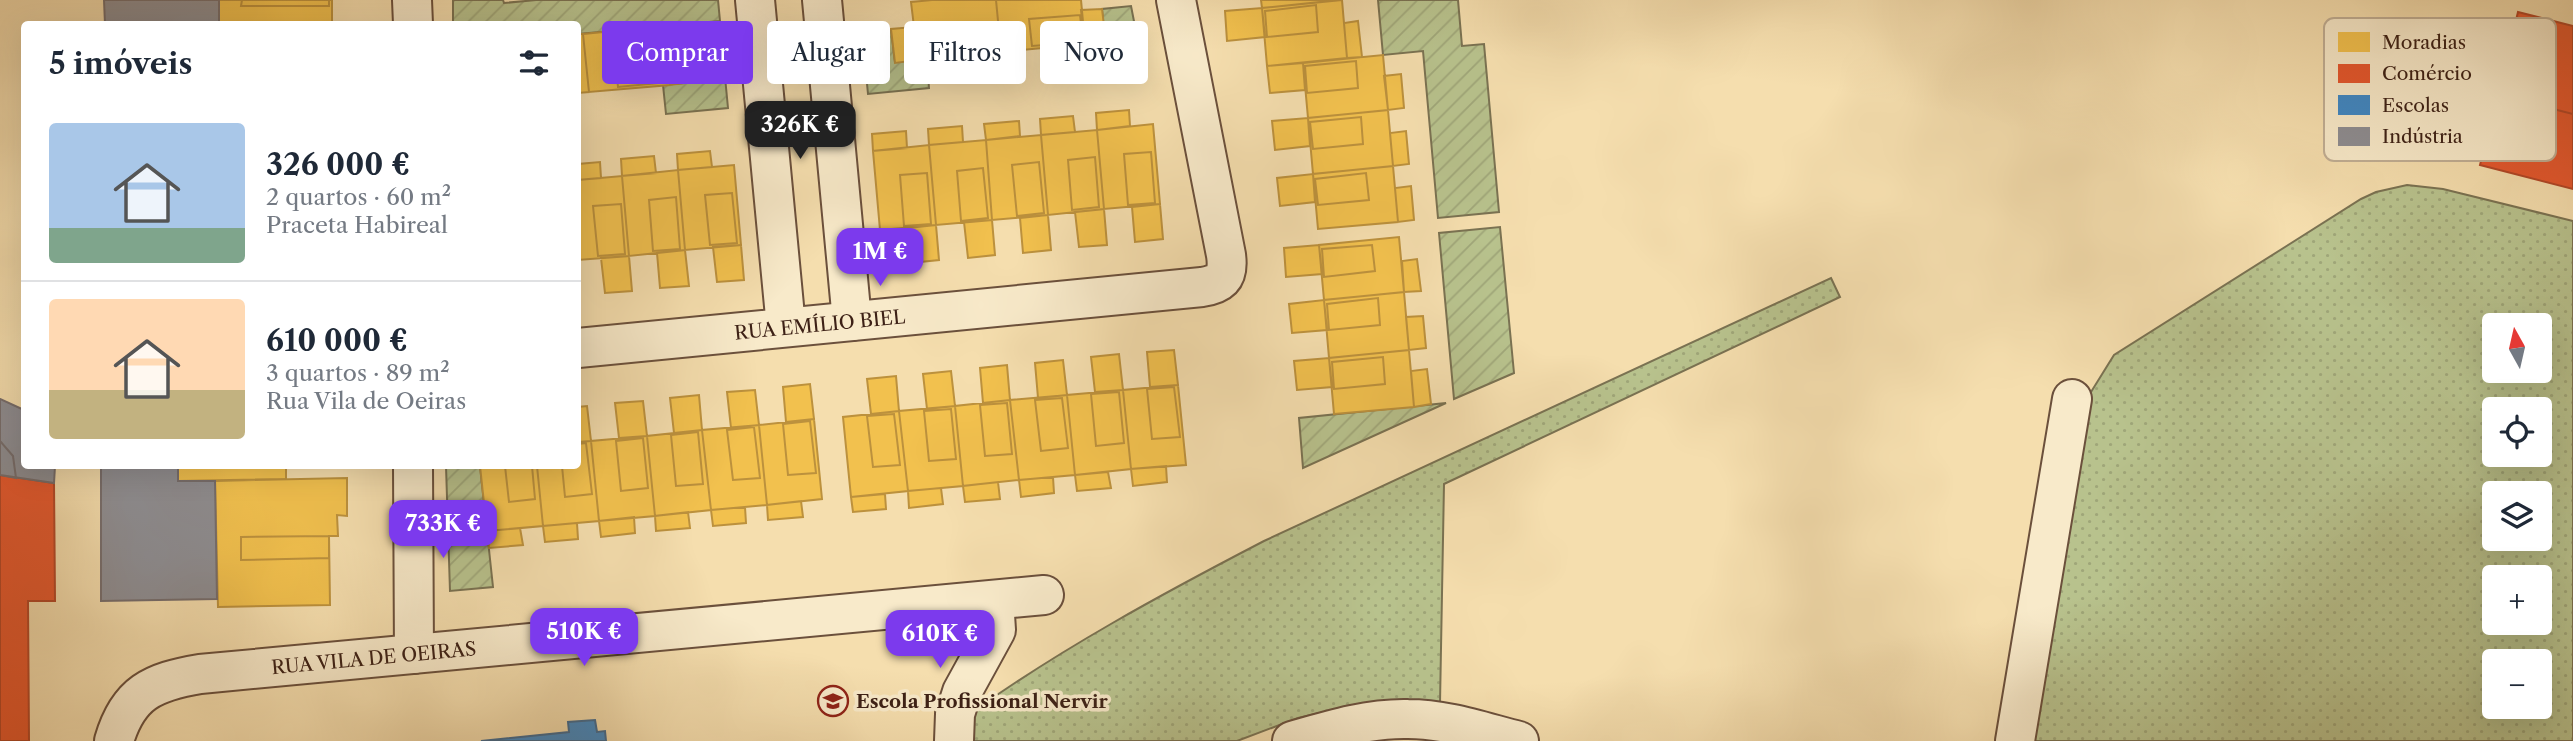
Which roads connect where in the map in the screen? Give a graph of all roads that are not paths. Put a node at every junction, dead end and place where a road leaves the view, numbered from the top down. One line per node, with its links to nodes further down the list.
1 (412, 0): 5 (street)
2 (755, 0): 7 (street)
3 (822, 0): 6 (street)
4 (1176, 0): 6 (street, RUA EMÍLIO BIEL)
5 (412, 21)
6 (852, 321): 7 (street, RUA EMÍLIO BIEL)
7 (786, 327): 8 (street, RUA EMÍLIO BIEL)
8 (581, 348)
9 (2072, 399): 18 (street)
10 (413, 469): 13 (street)
11 (1044, 595): 12 (street, RUA VILA DE OEIRAS)
12 (994, 600): 13 (street, RUA VILA DE OEIRAS); 15 (street)
13 (414, 654): 14 (street, RUA VILA DE OEIRAS)
14 (114, 741)
15 (954, 741)
16 (1292, 741): 17 (street)
17 (1519, 741)
18 (2015, 741)

